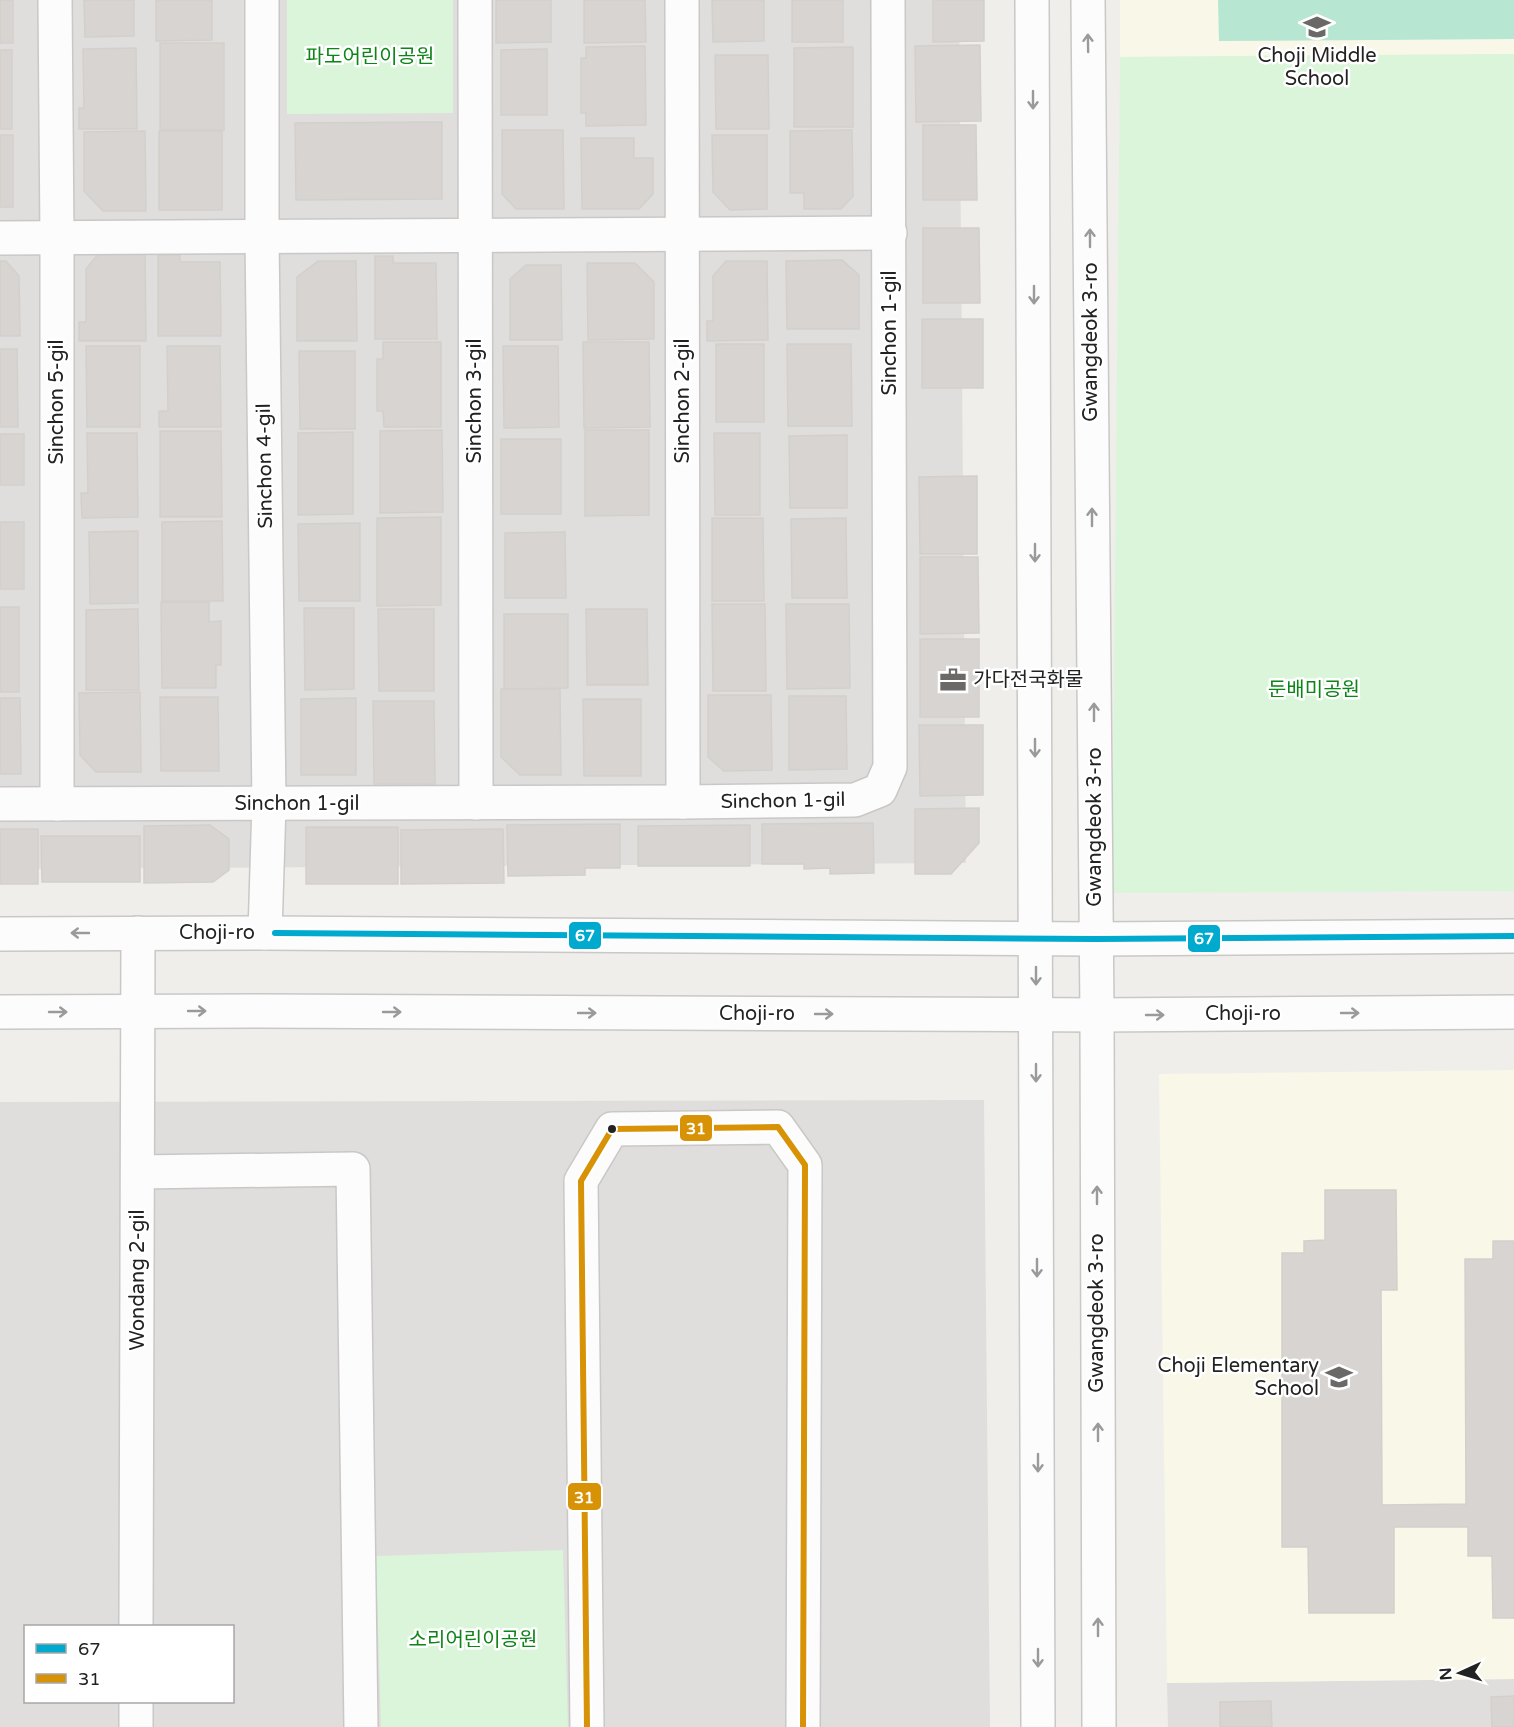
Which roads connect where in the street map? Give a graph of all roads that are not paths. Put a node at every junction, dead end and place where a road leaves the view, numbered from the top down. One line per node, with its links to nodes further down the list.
1 (55, 0): 13 (street, Sinchon 5-gil)
2 (262, 0): 11 (street, Sinchon 4-gil)
3 (475, 0): 10 (street, Sinchon 3-gil)
4 (682, 0): 9 (street, Sinchon 2-gil)
5 (888, 0): 8 (street, Sinchon 1-gil)
6 (1032, 0): 23 (street, one-way to 23)
7 (1088, 0): 24 (street, Gwangdeok 3-ro, one-way to 7)
8 (890, 233): 9 (street); 14 (street, Sinchon 1-gil)
9 (683, 234): 10 (street); 14 (street, Sinchon 2-gil)
10 (475, 235): 11 (street); 15 (street, Sinchon 3-gil)
11 (262, 237): 13 (street); 18 (street, Sinchon 4-gil)
12 (0, 238): 13 (street)
13 (57, 238): 17 (street, Sinchon 5-gil)
14 (683, 802): 15 (street, Sinchon 1-gil)
15 (476, 803): 18 (street, Sinchon 1-gil)
16 (0, 804): 17 (street, Sinchon 1-gil)
17 (57, 804): 18 (street, Sinchon 1-gil)
18 (269, 804): 20 (street, Sinchon 4-gil)
19 (138, 933): 20 (street, Choji-ro); 21 (street, Choji-ro, one-way to 21); 26 (street, Wondang 2-gil)
20 (265, 933): 23 (street, Choji-ro)
21 (0, 934)
22 (1514, 936): 24 (street, Choji-ro)
23 (1036, 938): 24 (street, Choji-ro); 28 (street, one-way to 28)
24 (1096, 939): 29 (street, Gwangdeok 3-ro)
25 (0, 1012): 26 (street, Choji-ro, one-way to 26)
26 (139, 1012): 28 (street, Choji-ro, one-way to 28); 30 (street, Wondang 2-gil)
27 (1514, 1012): 29 (street, Choji-ro, one-way to 27)
28 (1036, 1015): 29 (street, Choji-ro); 37 (street, one-way to 37)
29 (1096, 1015): 38 (street, Gwangdeok 3-ro, one-way to 29)
30 (138, 1172): 31 (street, Wondang 2-gil); 34 (street)
31 (136, 1625)
32 (136, 1703): 33 (street)
33 (136, 1727)
34 (361, 1727)
35 (587, 1727): 36 (street)
36 (803, 1727)
37 (1038, 1727)
38 (1099, 1727)

